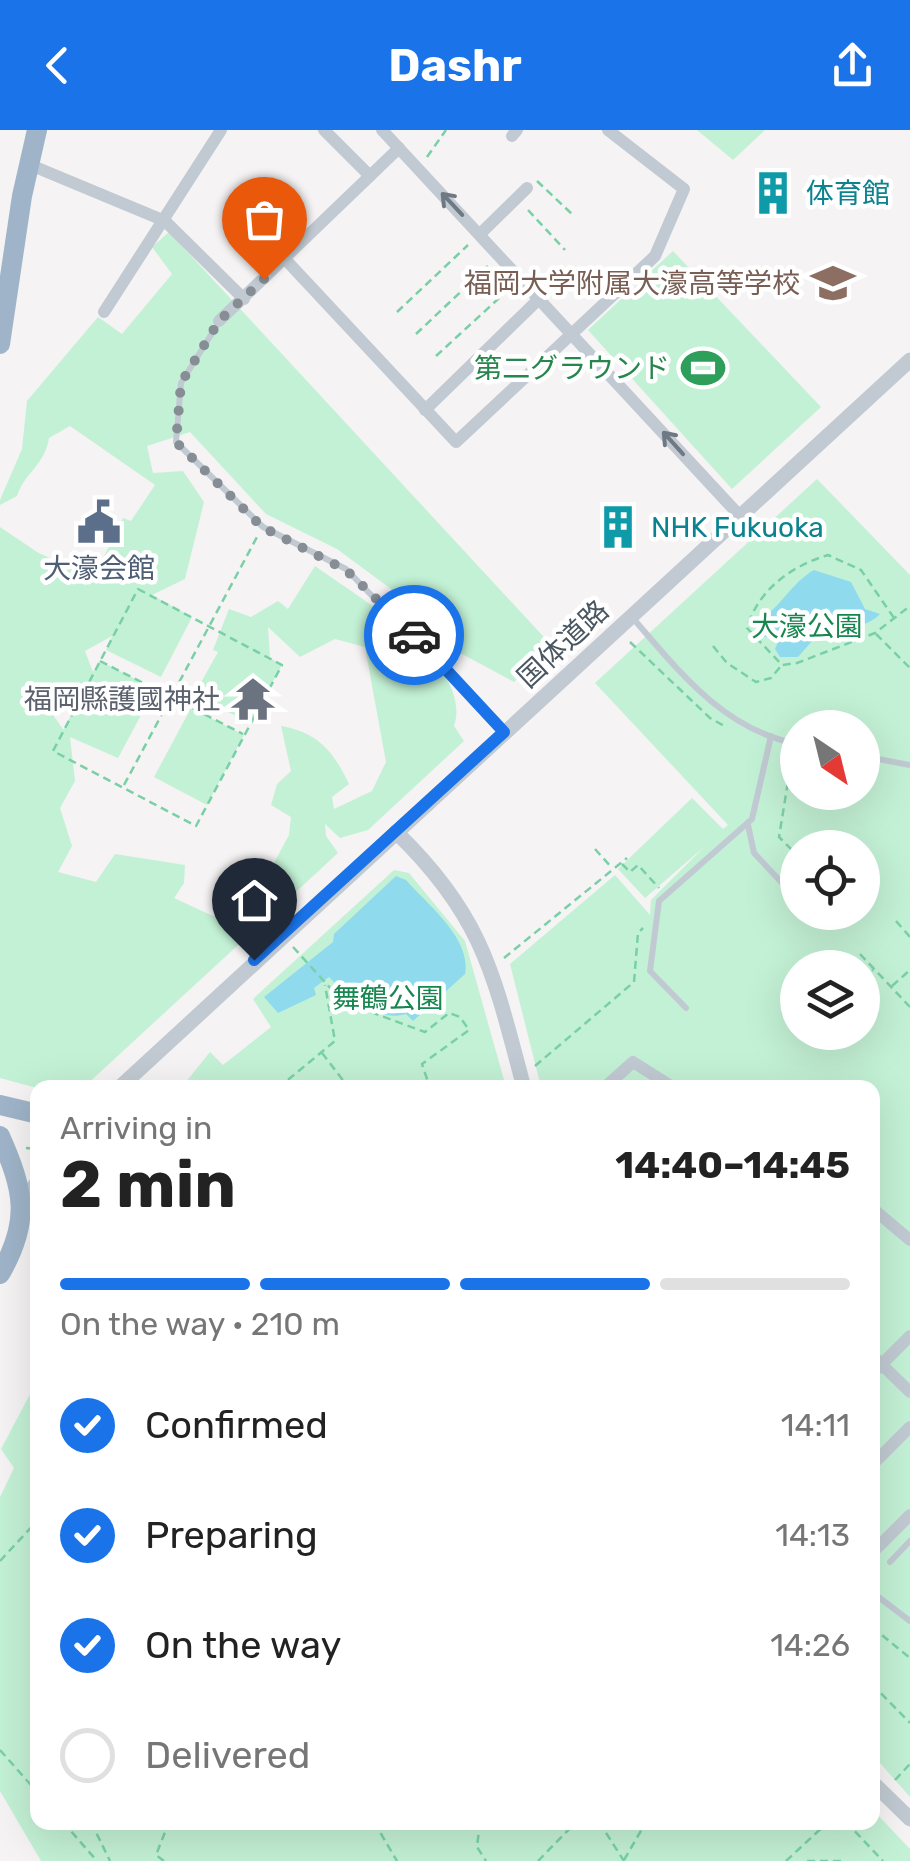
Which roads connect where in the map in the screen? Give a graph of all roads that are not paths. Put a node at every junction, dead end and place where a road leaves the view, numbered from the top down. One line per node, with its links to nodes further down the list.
1 (38, 130): 7 (highway)
2 (221, 130): 10 (street)
3 (324, 130): 8 (street)
4 (608, 130): 18 (street)
5 (386, 132): 6 (street)
6 (399, 148): 8 (street); 11 (street, one-way to 6)
7 (28, 164): 10 (street); 12 (highway)
8 (370, 176): 13 (street)
9 (528, 188): 11 (street)
10 (165, 221): 15 (street); 16 (street)
11 (480, 234): 14 (street)
12 (7, 255): 19 (highway)
13 (284, 259): 15 (street); 21 (street)
14 (540, 298): 18 (street); 21 (street)
15 (244, 299): 17 (street)
16 (104, 312)
17 (219, 321): 24 (lane)
18 (574, 334): 21 (street); 22 (street, one-way to 18)
19 (0, 344)
20 (910, 360): 22 (street, 国体道路)
21 (425, 410)
22 (738, 515): 23 (street, 国体道路)
23 (630, 615): 24 (street, 国体道路); 25 (lane)
24 (504, 732): 30 (street, 国体道路)
25 (771, 736): 26 (lane); 29 (lane)
26 (780, 739)
27 (880, 759): 28 (lane)
28 (910, 765)
29 (748, 824): 31 (lane); 32 (lane)
30 (396, 832): 33 (street, 国体道路); 34 (street)
31 (780, 881)
32 (686, 1008)
33 (127, 1080)
34 (522, 1080)
35 (613, 1080): 36 (street)
36 (662, 1080)
37 (0, 1105): 38 (highway)
38 (30, 1112)
39 (0, 1136): 41 (highway)
40 (30, 1192): 41 (street)
41 (23, 1201): 44 (highway)
42 (880, 1215): 43 (street)
43 (910, 1240)
44 (0, 1274)
45 (910, 1336): 46 (street)
46 (880, 1362)
47 (880, 1368): 48 (street)
48 (910, 1392)
49 (910, 1428): 50 (street)
50 (880, 1457)
51 (910, 1515): 53 (street)
52 (910, 1541): 54 (lane)
53 (880, 1546)
54 (890, 1562)
55 (880, 1598): 56 (lane)
56 (910, 1621)
57 (880, 1790): 58 (street)
58 (910, 1820)

